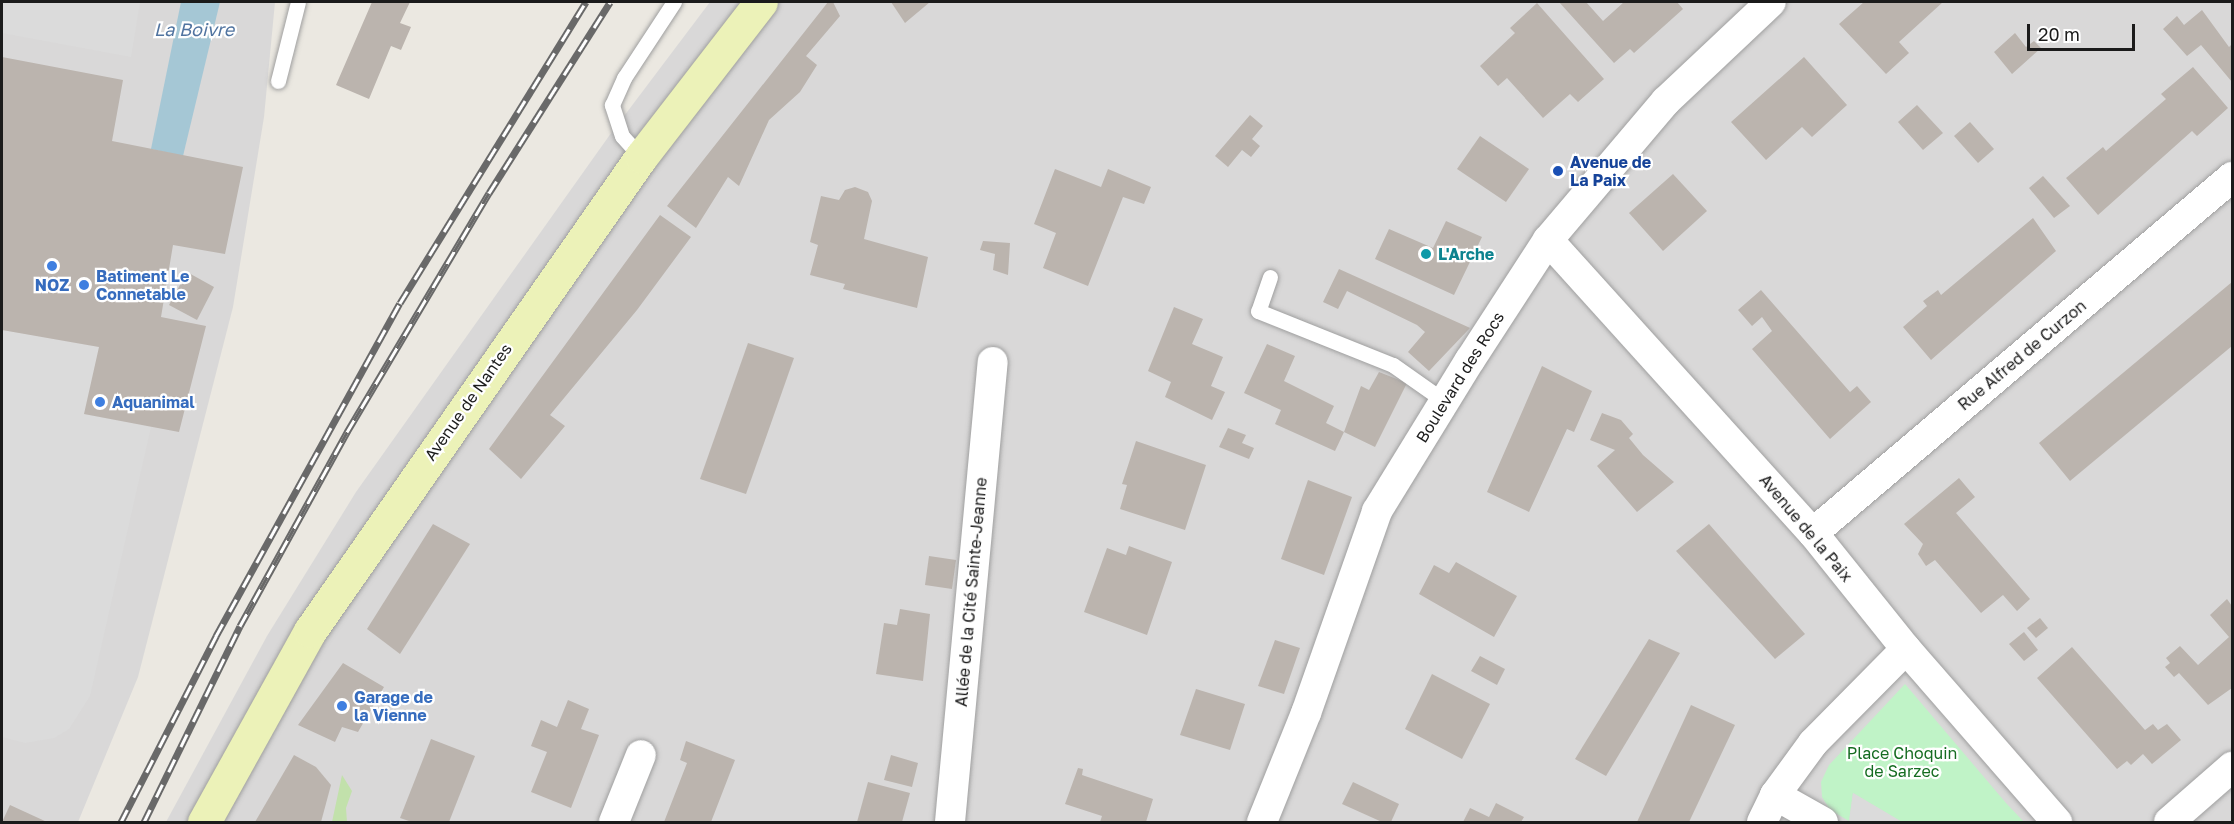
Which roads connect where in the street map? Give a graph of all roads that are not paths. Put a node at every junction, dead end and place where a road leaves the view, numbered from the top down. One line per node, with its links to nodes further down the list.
1 (298, 2): 5 (lane)
2 (674, 2): 6 (lane)
3 (761, 2): 6 (main road, Avenue de Nantes)
4 (1772, 2): 8 (street, Boulevard des Rocs)
5 (278, 81)
6 (641, 157): 17 (main road, Avenue de Nantes)
7 (2232, 177): 12 (street, Rue Alfred de Curzon)
8 (1548, 240): 11 (street, Boulevard des Rocs); 12 (street, Avenue de la Paix)
9 (1270, 277): 11 (lane)
10 (993, 362): 19 (street, Allée de la Cité Sainte-Jeanne)
11 (1444, 401): 20 (street, Boulevard des Rocs)
12 (1813, 533): 13 (street, Avenue de la Paix)
13 (1906, 650): 16 (street); 23 (street, Avenue de la Paix)
14 (641, 755): 18 (street)
15 (2232, 767): 24 (street)
16 (1775, 795): 21 (street); 22 (street)
17 (204, 822)
18 (614, 822)
19 (950, 822)
20 (1262, 822)
21 (1762, 822)
22 (1823, 822)
23 (2057, 822)
24 (2169, 822)

